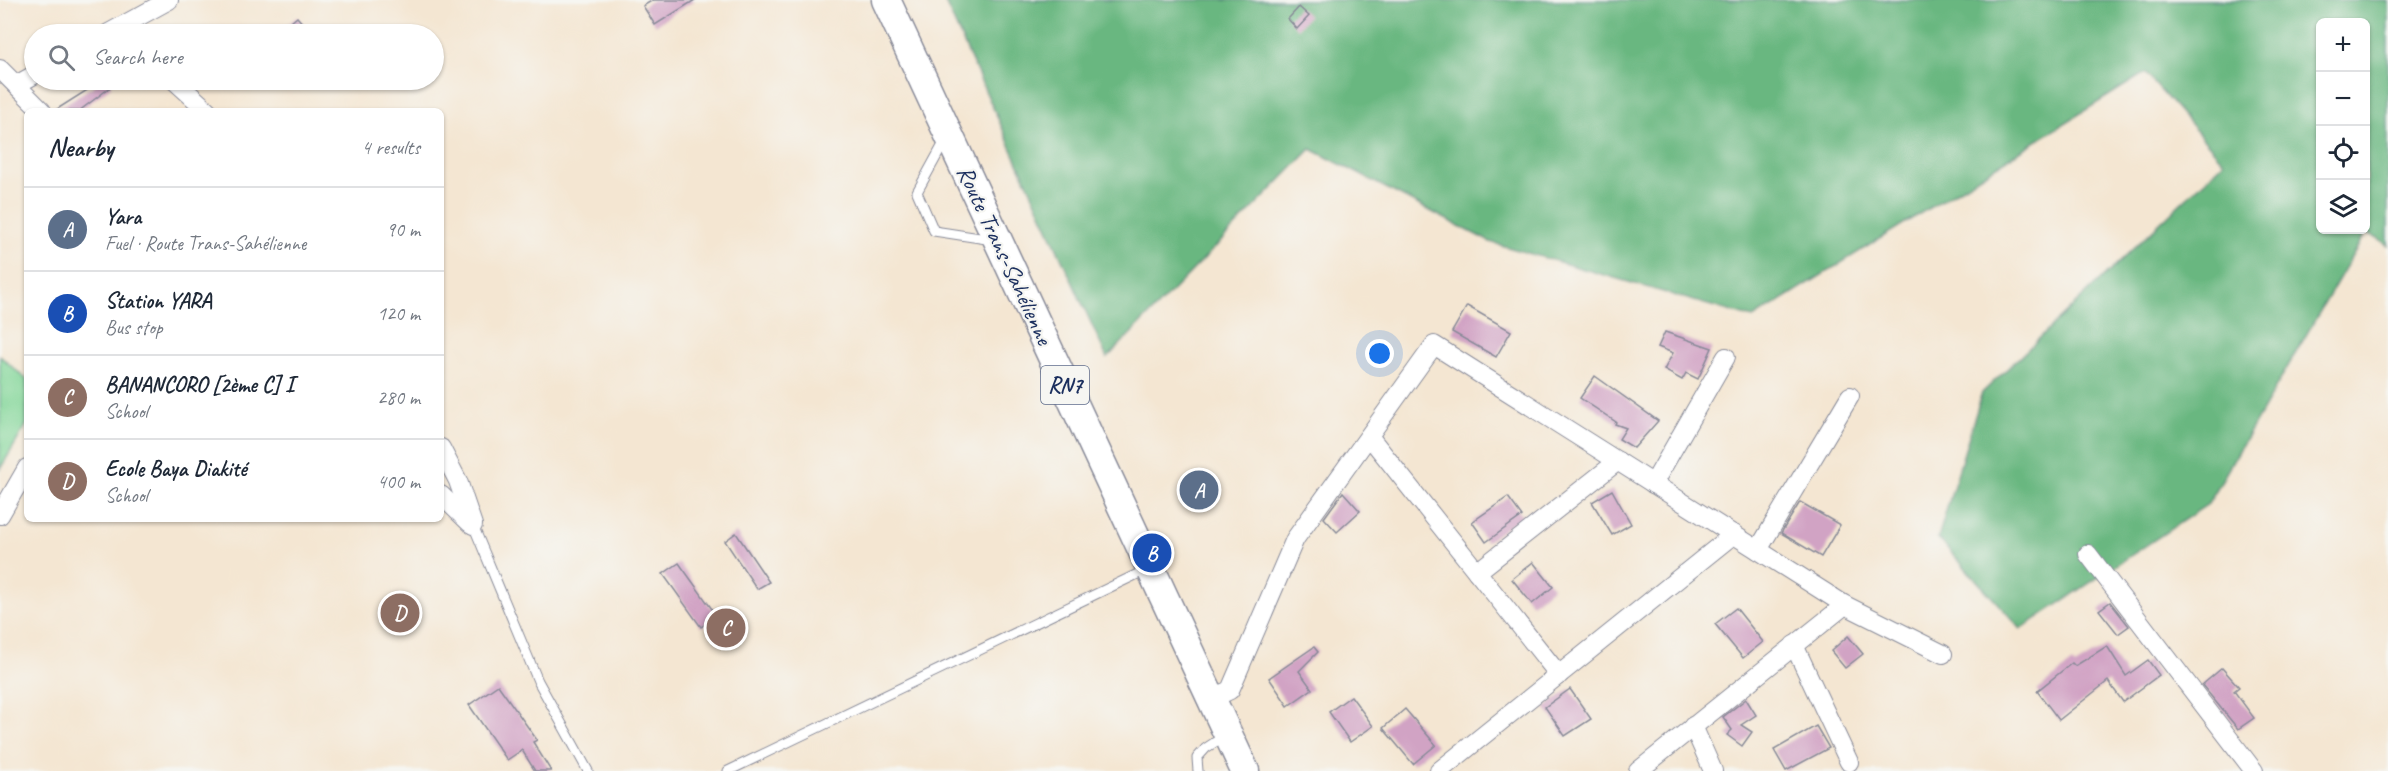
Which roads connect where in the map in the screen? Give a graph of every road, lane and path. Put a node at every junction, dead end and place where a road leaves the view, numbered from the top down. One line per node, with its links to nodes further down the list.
1 (169, 0): 3 (street)
2 (886, 0): 10 (highway, Route Trans-Sahélienne / RN7)
3 (130, 24)
4 (0, 69): 6 (street)
5 (24, 81): 6 (street)
6 (16, 85): 8 (street)
7 (185, 90): 9 (street)
8 (39, 108)
9 (205, 108)
10 (948, 134): 11 (highway, Route Trans-Sahélienne / RN7); 11 (lane)
11 (998, 241): 25 (highway, Route Trans-Sahélienne / RN7)
12 (1726, 357): 18 (street)
13 (1850, 396): 23 (street)
14 (1369, 436): 16 (street); 26 (street); 31 (street)
15 (444, 454): 21 (street)
16 (1618, 461): 18 (street); 26 (street)
17 (24, 473): 20 (street)
18 (1653, 484): 22 (street)
19 (444, 498): 21 (street)
20 (0, 515)
21 (473, 525): 35 (lane)
22 (1734, 534): 23 (street); 30 (street)
23 (1758, 550): 27 (street)
24 (2088, 554): 42 (street)
25 (1150, 568): 31 (highway, Route Trans-Sahélienne / RN7); 36 (lane)
26 (1476, 572): 30 (street)
27 (1845, 605): 28 (street); 29 (street)
28 (1794, 645): 32 (street); 34 (street)
29 (1943, 654)
30 (1559, 675): 39 (street)
31 (1211, 699): 33 (highway, Route Trans-Sahélienne / RN7)
32 (1693, 726): 40 (street); 41 (street)
33 (1228, 734): 37 (lane); 38 (highway, Route Trans-Sahélienne / RN7)
34 (1849, 762)
35 (588, 771)
36 (728, 771)
37 (1198, 771)
38 (1245, 771)
39 (1439, 771)
40 (1638, 771)
41 (1713, 771)
42 (2254, 771)

